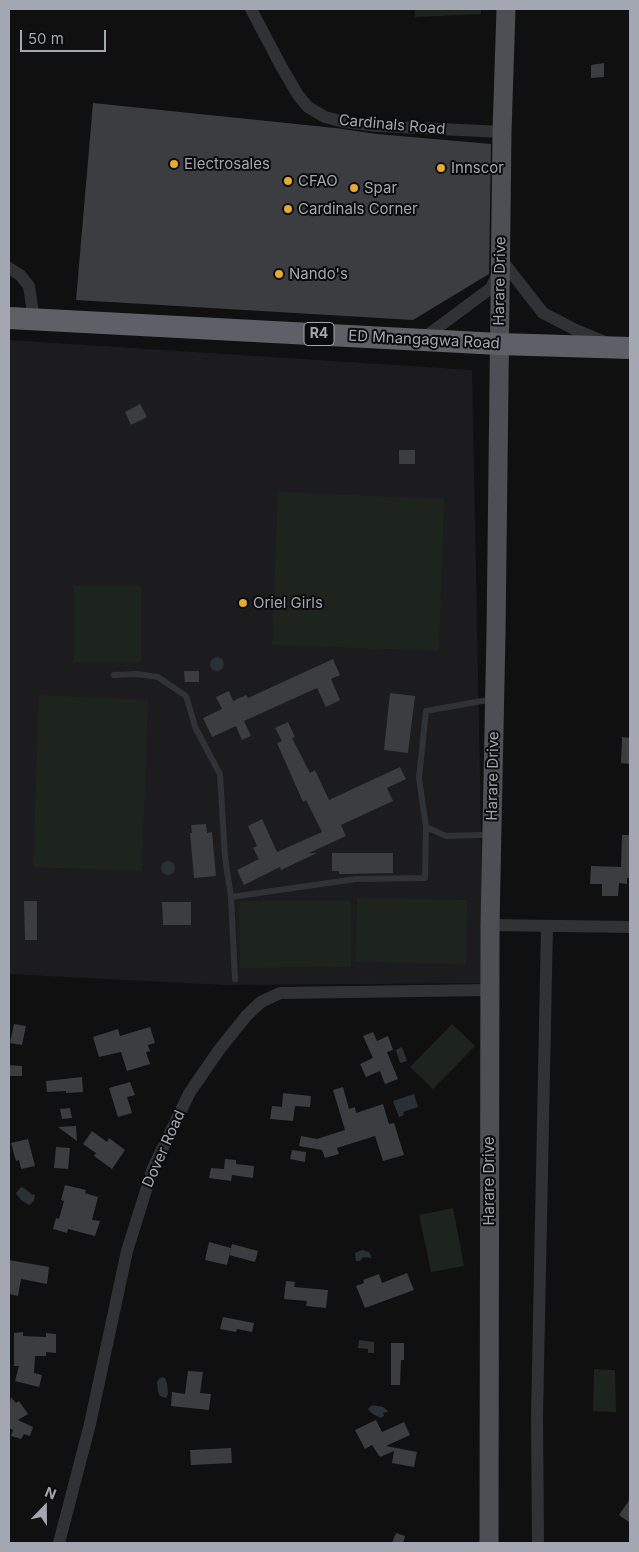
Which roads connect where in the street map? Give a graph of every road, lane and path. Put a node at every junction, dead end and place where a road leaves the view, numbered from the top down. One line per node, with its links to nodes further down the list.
1 (251, 9): 3 (street, Cardinals Road)
2 (506, 9): 3 (main road, Harare Drive)
3 (502, 132): 4 (main road, Harare Drive)
4 (500, 264): 8 (street); 9 (main road, Harare Drive); 10 (street)
5 (9, 268): 7 (street)
6 (9, 318): 7 (highway, ED Mnangagwa Road / R4)
7 (34, 319): 8 (highway, ED Mnangagwa Road / R4)
8 (421, 340): 9 (highway, ED Mnangagwa Road / R4)
9 (499, 344): 10 (highway, ED Mnangagwa Road / R4); 12 (main road, Harare Drive)
10 (624, 348)
11 (114, 675): 15 (lane)
12 (494, 699): 13 (lane); 16 (main road, Harare Drive)
13 (426, 827): 14 (lane); 15 (lane)
14 (481, 835)
15 (231, 897): 19 (lane)
16 (490, 926): 17 (street); 20 (main road, Harare Drive)
17 (547, 926): 18 (street); 23 (street)
18 (630, 927)
19 (235, 978)
20 (489, 990): 21 (street, Dover Road); 22 (main road, Harare Drive)
21 (59, 1543)
22 (489, 1543)
23 (538, 1543)

